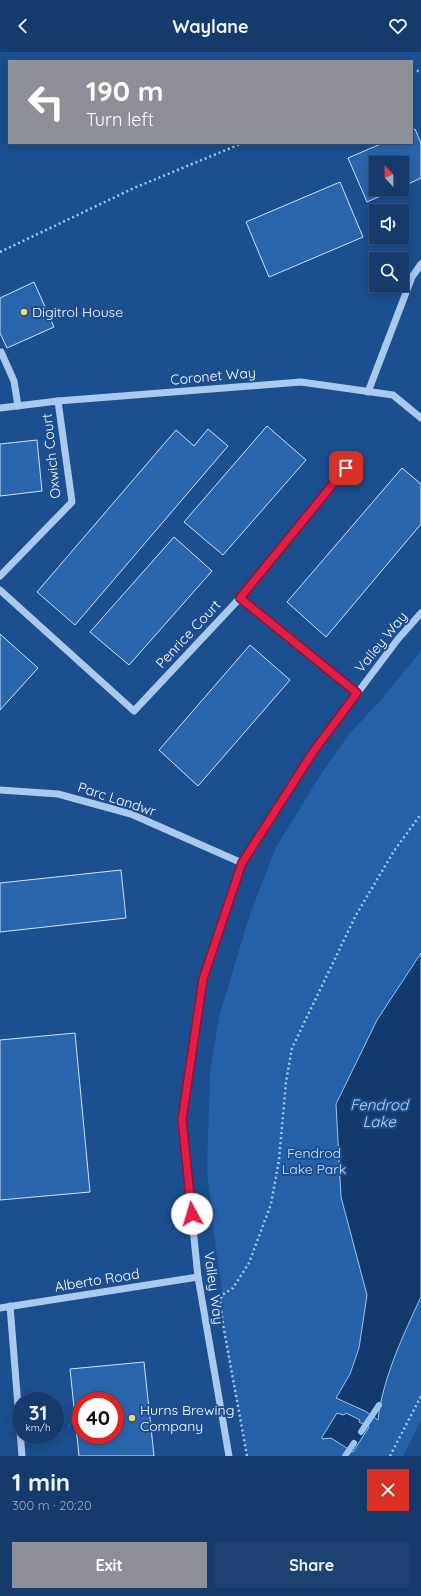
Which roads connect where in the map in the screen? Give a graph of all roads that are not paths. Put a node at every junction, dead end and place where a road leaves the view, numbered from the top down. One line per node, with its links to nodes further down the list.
1 (421, 264): 3 (street)
2 (1, 352): 5 (street)
3 (368, 392): 4 (street, Coronet Way); 7 (street, Coronet Way)
4 (58, 401): 5 (street, Coronet Way); 9 (street, Oxwich Court)
5 (18, 406): 6 (street, Coronet Way)
6 (0, 408)
7 (421, 418)
8 (346, 468): 11 (street, Penrice Court)
9 (0, 576)
10 (0, 590): 11 (street, Penrice Court)
11 (240, 598): 13 (street)
12 (421, 613): 13 (street, Valley Way)
13 (357, 693): 15 (street, Valley Way)
14 (0, 790): 15 (street, Parc Landwr)
15 (242, 863): 16 (street, Valley Way)
16 (198, 1277): 17 (street, Alberto Road); 20 (street, Valley Way)
17 (10, 1306): 18 (street, Alberto Road); 19 (street)
18 (0, 1308)
19 (22, 1456)
20 (229, 1456)

